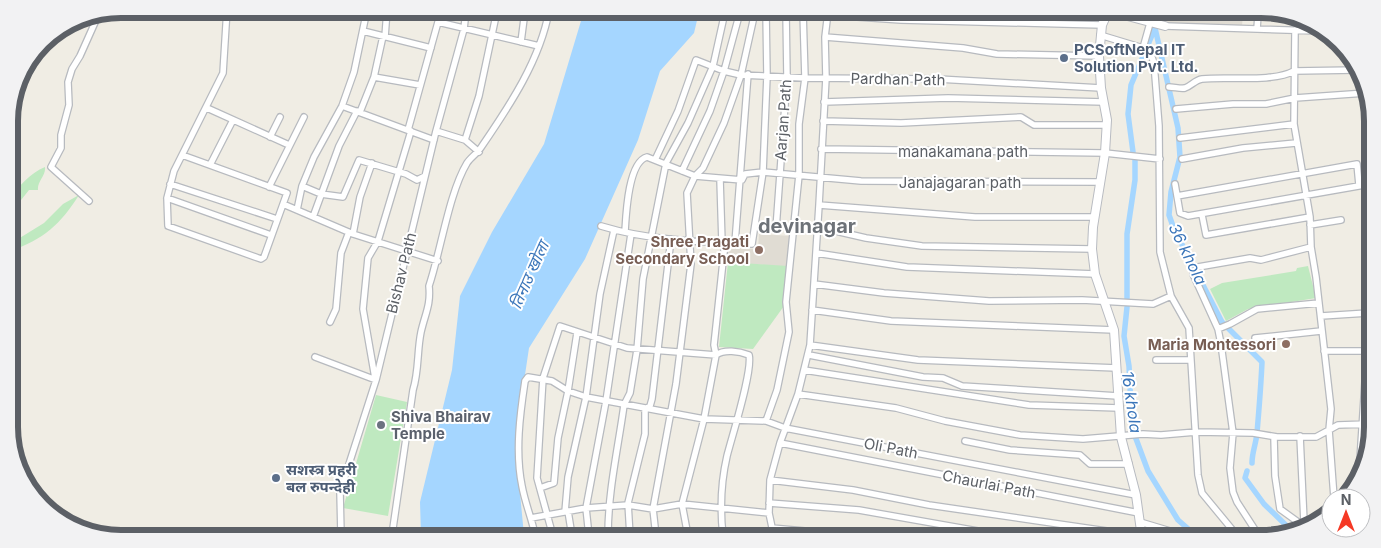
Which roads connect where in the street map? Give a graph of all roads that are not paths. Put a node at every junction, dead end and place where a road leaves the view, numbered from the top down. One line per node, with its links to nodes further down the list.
1 (226, 18): 56 (street)
2 (365, 18): 26 (street)
3 (386, 18): 29 (street)
4 (465, 18): 23 (street, Bishav Path)
5 (496, 18): 30 (street)
6 (524, 18): 32 (street)
7 (547, 18): 33 (street)
8 (724, 18): 37 (street)
9 (738, 18): 39 (street)
10 (754, 18): 42 (street)
11 (766, 18): 43 (street)
12 (786, 18): 45 (street, Aarjan Path)
13 (803, 18): 46 (street)
14 (827, 18): 31 (street)
15 (877, 18): 21 (street)
16 (1105, 18): 21 (street)
17 (1133, 18): 20 (street)
18 (1258, 18): 24 (street)
19 (96, 20): 105 (street)
20 (1152, 24): 22 (street); 35 (street)
21 (1102, 25): 28 (street)
22 (1165, 26): 24 (street)
23 (464, 28): 30 (street); 34 (street); 66 (street, Bishav Path)
24 (1257, 29): 25 (street)
25 (1295, 30): 27 (street); 40 (street)
26 (363, 31): 29 (street); 55 (street)
27 (1310, 31)
28 (1100, 34): 35 (street); 36 (street)
29 (384, 36): 34 (street); 44 (street)
30 (493, 36): 32 (street); 70 (street)
31 (825, 37): 36 (street); 47 (street)
32 (521, 42): 33 (street)
33 (539, 46): 74 (street)
34 (431, 48): 48 (street)
35 (1143, 48): 77 (street)
36 (1099, 56): 50 (street)
37 (713, 66): 39 (street, Pardhan Path); 79 (street, Pardhan Path); 81 (street)
38 (1351, 70): 40 (street)
39 (724, 71): 42 (street, Pardhan Path); 84 (street)
40 (1294, 71): 49 (street); 52 (street)
41 (748, 74): 42 (street, Pardhan Path); 43 (street, Pardhan Path); 93 (street)
42 (741, 75): 90 (street)
43 (767, 76): 45 (street, Pardhan Path); 85 (street)
44 (374, 77): 48 (street); 58 (street)
45 (787, 77): 46 (street, Pardhan Path); 86 (street, Aarjan Path)
46 (805, 78): 47 (street, Pardhan Path); 88 (street)
47 (826, 78): 50 (street, Pardhan Path); 53 (street)
48 (420, 85): 65 (street)
49 (1169, 87)
50 (1101, 88): 54 (street)
51 (1360, 93): 52 (street)
52 (1295, 98): 57 (street); 63 (street)
53 (824, 102): 54 (street); 62 (street)
54 (1104, 102): 64 (street)
55 (342, 106): 58 (street); 99 (street)
56 (206, 108): 61 (street); 76 (street)
57 (1176, 109)
58 (358, 112): 65 (street); 101 (street)
59 (280, 117): 67 (street)
60 (304, 117): 72 (street)
61 (233, 120): 67 (street); 82 (street)
62 (823, 121): 64 (street); 73 (street)
63 (1294, 124): 68 (street); 71 (street)
64 (1107, 125): 75 (street)
65 (410, 130): 69 (street); 83 (street)
66 (436, 132): 69 (street, Bishav Path); 70 (street)
67 (270, 137): 72 (street)
68 (1180, 138)
69 (434, 140): 87 (street, Bishav Path)
70 (465, 140): 74 (street)
71 (1296, 143): 78 (street); 89 (street)
72 (290, 145): 100 (street)
73 (822, 149): 75 (street, manakamana path); 91 (street)
74 (479, 152): 133 (street)
75 (1105, 153): 77 (street, manakamana path); 94 (street)
76 (182, 155): 82 (street); 95 (street)
77 (1160, 159): 136 (street)
78 (1182, 159)
79 (655, 160): 81 (street); 121 (street)
80 (372, 163): 83 (street); 101 (street); 120 (street)
81 (666, 163): 84 (street); 123 (street)
82 (210, 165): 100 (street)
83 (397, 171): 87 (street); 125 (street)
84 (682, 171): 90 (street)
85 (763, 172): 86 (street, Janajagaran path); 93 (street); 128 (street)
86 (779, 174): 88 (street, Janajagaran path); 118 (street, Aarjan Path)
87 (426, 175): 131 (street, Bishav Path)
88 (799, 175): 91 (street, Janajagaran path); 176 (street)
89 (1302, 175): 97 (street); 102 (street); 103 (street)
90 (695, 176): 92 (street); 126 (street)
91 (821, 177): 94 (street, Janajagaran path); 107 (street)
92 (720, 179): 93 (street); 127 (street)
93 (742, 180): 128 (street)
94 (1100, 182): 111 (street)
95 (170, 184): 104 (street); 113 (street)
96 (1175, 184): 102 (street)
97 (1360, 185): 98 (street); 103 (street)
98 (1364, 185)
99 (302, 186): 101 (street); 108 (street)
100 (269, 187): 106 (street)
101 (321, 194): 110 (street)
102 (1177, 196): 109 (street)
103 (1306, 196): 109 (street); 112 (street)
104 (167, 198): 122 (street); 122 (street)
105 (89, 201)
106 (283, 204): 108 (street); 113 (street)
107 (819, 204): 111 (street); 117 (street)
108 (297, 210): 110 (street)
109 (1202, 215): 112 (street)
110 (312, 216): 120 (street)
111 (1094, 217): 130 (street)
112 (1310, 217): 115 (street)
113 (278, 219): 122 (street)
114 (1341, 220): 115 (street)
115 (1310, 225): 129 (street)
116 (601, 226): 119 (street)
117 (818, 226): 130 (street); 132 (street)
118 (776, 229)
119 (614, 230): 121 (street); 147 (street)
120 (351, 233): 125 (street); 142 (street)
121 (628, 233): 123 (street); 149 (street)
122 (271, 235)
123 (652, 237): 124 (street); 151 (street)
124 (671, 239): 126 (street); 152 (street)
125 (378, 241): 131 (street); 164 (street)
126 (691, 242): 127 (street); 155 (street)
127 (723, 243): 128 (street); 156 (street)
128 (735, 243)
129 (1311, 248): 138 (street); 143 (street)
130 (1092, 249): 134 (street)
131 (407, 252): 133 (street); 164 (street, Bishav Path)
132 (816, 253): 134 (street); 135 (street)
133 (438, 261): 210 (street)
134 (1095, 274): 137 (street)
135 (814, 284): 137 (street); 139 (street)
136 (1171, 296): 137 (street); 160 (street)
137 (1105, 302): 144 (street)
138 (1319, 303): 141 (street); 143 (street)
139 (812, 310): 144 (street); 150 (street)
140 (1364, 313): 141 (street)
141 (1321, 316): 145 (street)
142 (330, 322)
143 (1218, 328): 181 (street)
144 (1114, 330): 161 (street)
145 (1321, 331): 148 (street); 153 (street)
146 (577, 333): 147 (street); 163 (street); 165 (street)
147 (594, 337): 149 (street); 168 (street)
148 (1254, 338)
149 (614, 344): 151 (street); 169 (street)
150 (810, 345): 157 (street); 161 (street)
151 (637, 350): 152 (street); 170 (street)
152 (659, 351): 155 (street); 172 (street)
153 (1324, 351): 154 (street); 179 (street)
154 (1364, 351)
155 (680, 352): 156 (street); 173 (street)
156 (716, 355): 174 (street); 175 (street)
157 (809, 356): 162 (street); 167 (street)
158 (315, 358): 164 (street)
159 (1156, 360): 160 (street)
160 (1191, 360): 180 (street)
161 (1117, 368): 167 (street)
162 (804, 370): 166 (street); 171 (street)
163 (543, 378): 165 (street, Oli Path); 190 (street); 204 (street)
164 (376, 380): 209 (street, Bishav Path)
165 (568, 391): 168 (street, Oli Path); 190 (street)
166 (798, 394): 178 (street); 182 (street)
167 (1118, 396): 171 (street)
168 (586, 398): 169 (street, Oli Path); 200 (street)
169 (606, 401): 170 (street, Oli Path); 197 (street)
170 (624, 405): 172 (street, Oli Path); 196 (street)
171 (1119, 408): 182 (street)
172 (645, 409): 173 (street, Oli Path); 195 (street)
173 (670, 414): 174 (street, Oli Path); 199 (street)
174 (704, 419): 175 (street, Oli Path); 194 (street)
175 (738, 420): 176 (street, Oli Path); 198 (street)
176 (766, 421): 178 (street, Oli Path)
177 (1364, 424): 179 (street); 187 (street)
178 (785, 428): 186 (street); 192 (street, Oli Path)
179 (1329, 430): 183 (street); 191 (street)
180 (1196, 432): 181 (street); 182 (street); 225 (street)
181 (1233, 433): 184 (street); 226 (street)
182 (1124, 436): 188 (street)
183 (1300, 436): 184 (street); 205 (street)
184 (1274, 437): 207 (street)
185 (965, 441): 188 (street)
186 (780, 443): 189 (street); 202 (street, Chaurlai Path)
187 (1361, 450)
188 (1129, 464): 192 (street)
189 (770, 480): 193 (street); 222 (street)
190 (540, 488): 203 (street)
191 (1333, 488)
192 (1136, 495): 202 (street)
193 (769, 503): 201 (street); 221 (street)
194 (682, 504): 198 (street); 199 (street); 218 (street)
195 (628, 505): 196 (street); 199 (street); 216 (street)
196 (608, 507): 197 (street); 215 (street)
197 (586, 508): 200 (street); 214 (street)
198 (720, 508): 201 (street); 219 (street)
199 (653, 509): 217 (street)
200 (567, 511): 203 (street); 213 (street)
201 (770, 513): 208 (street)
202 (1139, 513): 206 (street)
203 (549, 514): 204 (street); 212 (street)
204 (531, 518): 211 (street)
205 (1304, 521)
206 (1140, 522): 223 (street); 224 (street)
207 (1301, 522)
208 (772, 528): 220 (street)
209 (341, 530)
210 (393, 530)
211 (534, 530)
212 (552, 530)
213 (571, 530)
214 (588, 530)
215 (608, 530)
216 (630, 530)
217 (655, 530)
218 (687, 530)
219 (722, 530)
220 (794, 530)
221 (973, 530)
222 (1095, 530)
223 (1141, 530)
224 (1167, 530)
225 (1233, 530)
226 (1255, 530)

